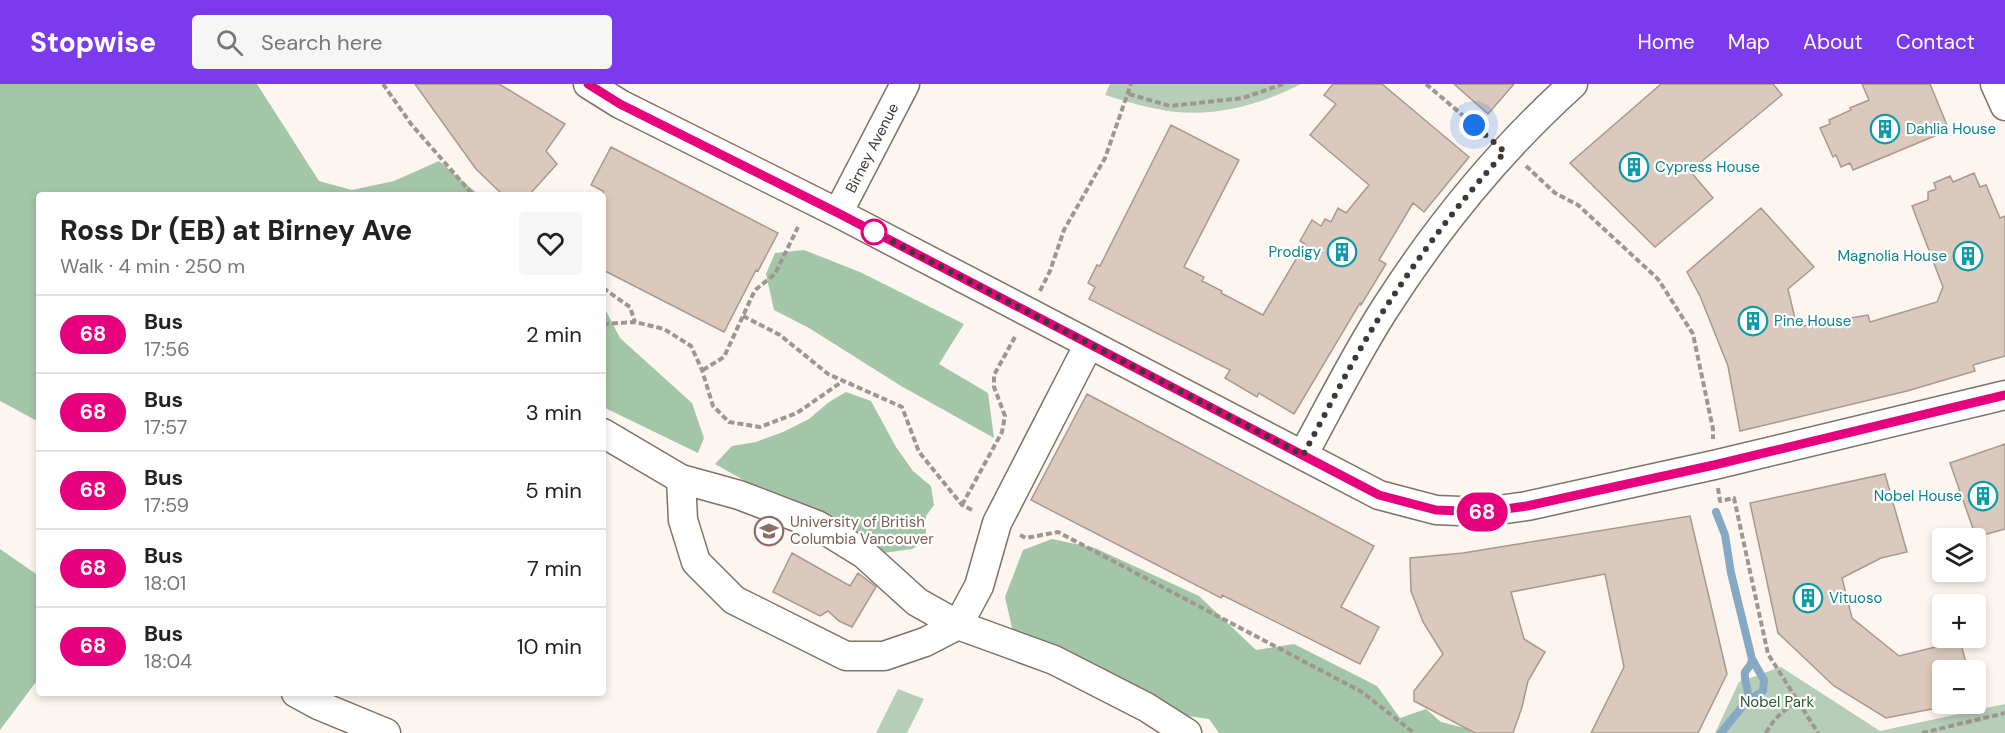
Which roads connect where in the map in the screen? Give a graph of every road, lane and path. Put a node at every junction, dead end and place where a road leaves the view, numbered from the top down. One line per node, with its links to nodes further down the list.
1 (383, 84): 12 (path)
2 (588, 84): 13 (street)
3 (905, 84): 13 (street, Birney Avenue)
4 (1131, 84): 9 (path)
5 (1283, 84): 9 (path)
6 (1426, 84): 11 (path)
7 (1572, 84): 11 (street)
8 (1995, 84): 10 (street)
9 (1129, 94): 16 (path)
10 (2005, 106)
11 (1505, 152): 25 (street); 26 (path)
12 (469, 192)
13 (838, 213): 16 (street)
14 (798, 227): 17 (path)
15 (606, 290): 18 (path)
16 (1028, 313): 20 (street); 28 (path)
17 (743, 316): 21 (path); 22 (path)
18 (635, 322): 19 (path); 21 (path)
19 (606, 324)
20 (1089, 344): 25 (street); 29 (street)
21 (702, 370): 22 (path)
22 (844, 381): 28 (path)
23 (2005, 395): 26 (street)
24 (606, 435): 27 (street)
25 (1303, 455): 26 (street)
26 (1714, 465): 32 (path)
27 (681, 479): 30 (street); 30 (street)
28 (962, 505): 29 (path)
29 (997, 523): 30 (street); 36 (path)
30 (958, 625): 35 (street)
31 (302, 696): 34 (street)
32 (1797, 702): 37 (path); 38 (path)
33 (2005, 713): 39 (path)
34 (386, 733)
35 (1187, 733)
36 (1414, 733)
37 (1766, 733)
38 (1818, 733)
39 (1922, 733)

